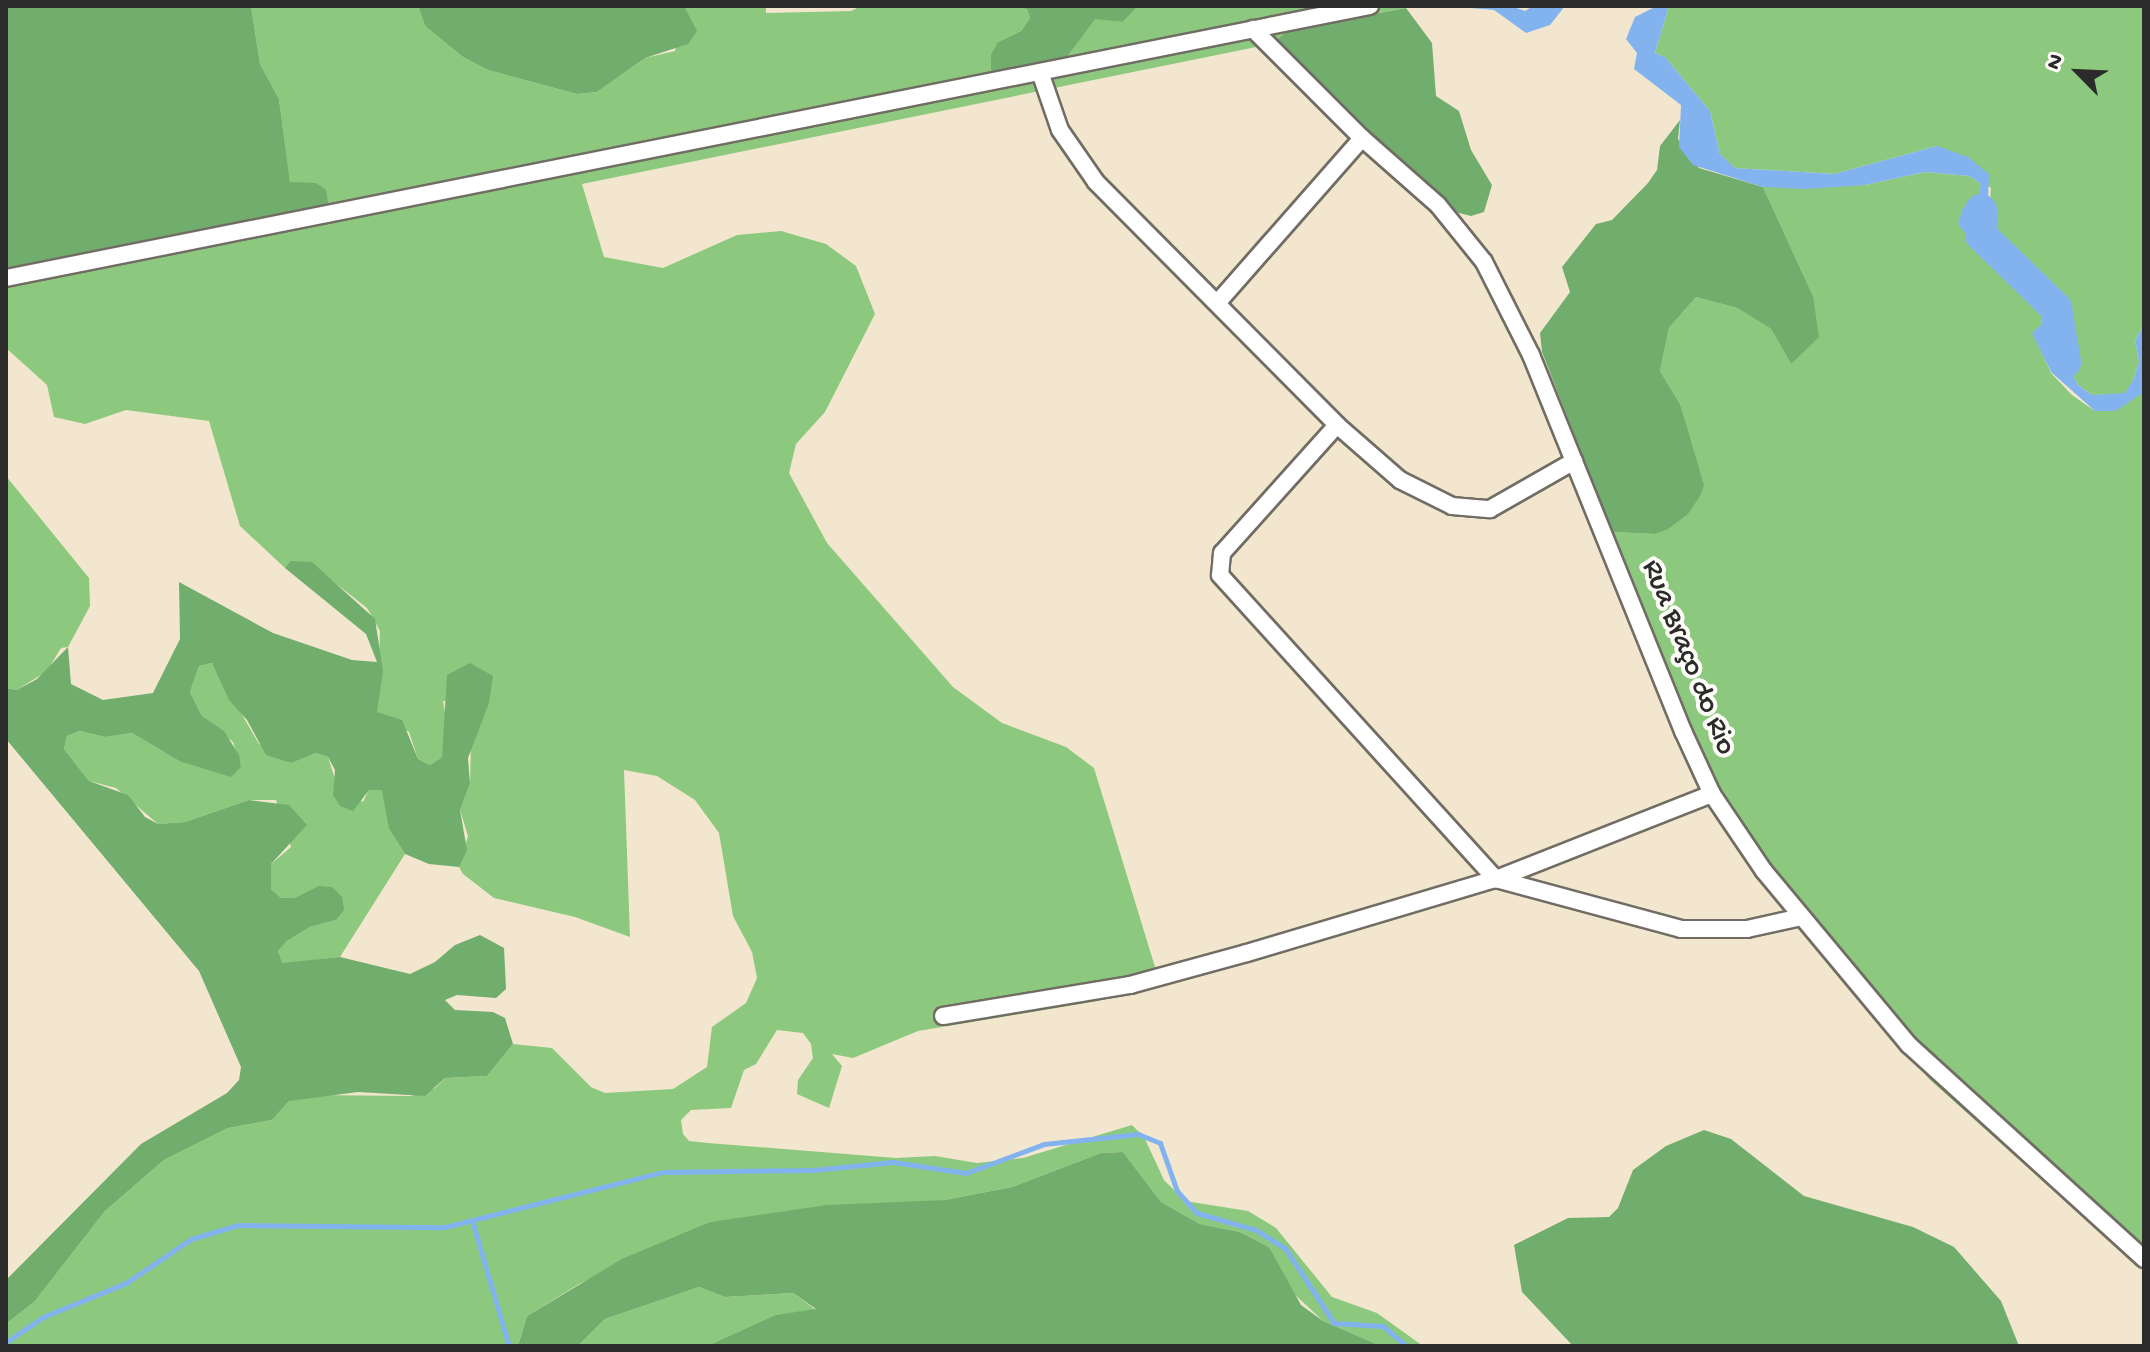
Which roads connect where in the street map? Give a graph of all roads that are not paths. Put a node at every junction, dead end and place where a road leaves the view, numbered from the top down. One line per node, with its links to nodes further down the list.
1 (1370, 6): 2 (street)
2 (1253, 29): 3 (street); 4 (street, Rua Braço do Rio)
3 (1040, 72): 5 (street); 6 (street)
4 (1362, 138): 6 (street); 8 (street, Rua Braço do Rio)
5 (6, 278)
6 (1219, 301): 7 (street)
7 (1337, 425): 8 (street); 10 (street)
8 (1574, 461): 9 (street, Rua Braço do Rio)
9 (1712, 794): 10 (street); 11 (street, Rua Braço do Rio)
10 (1496, 879): 11 (street); 12 (street)
11 (1801, 917): 13 (street, Rua Braço do Rio)
12 (943, 1016)
13 (2144, 1259)

